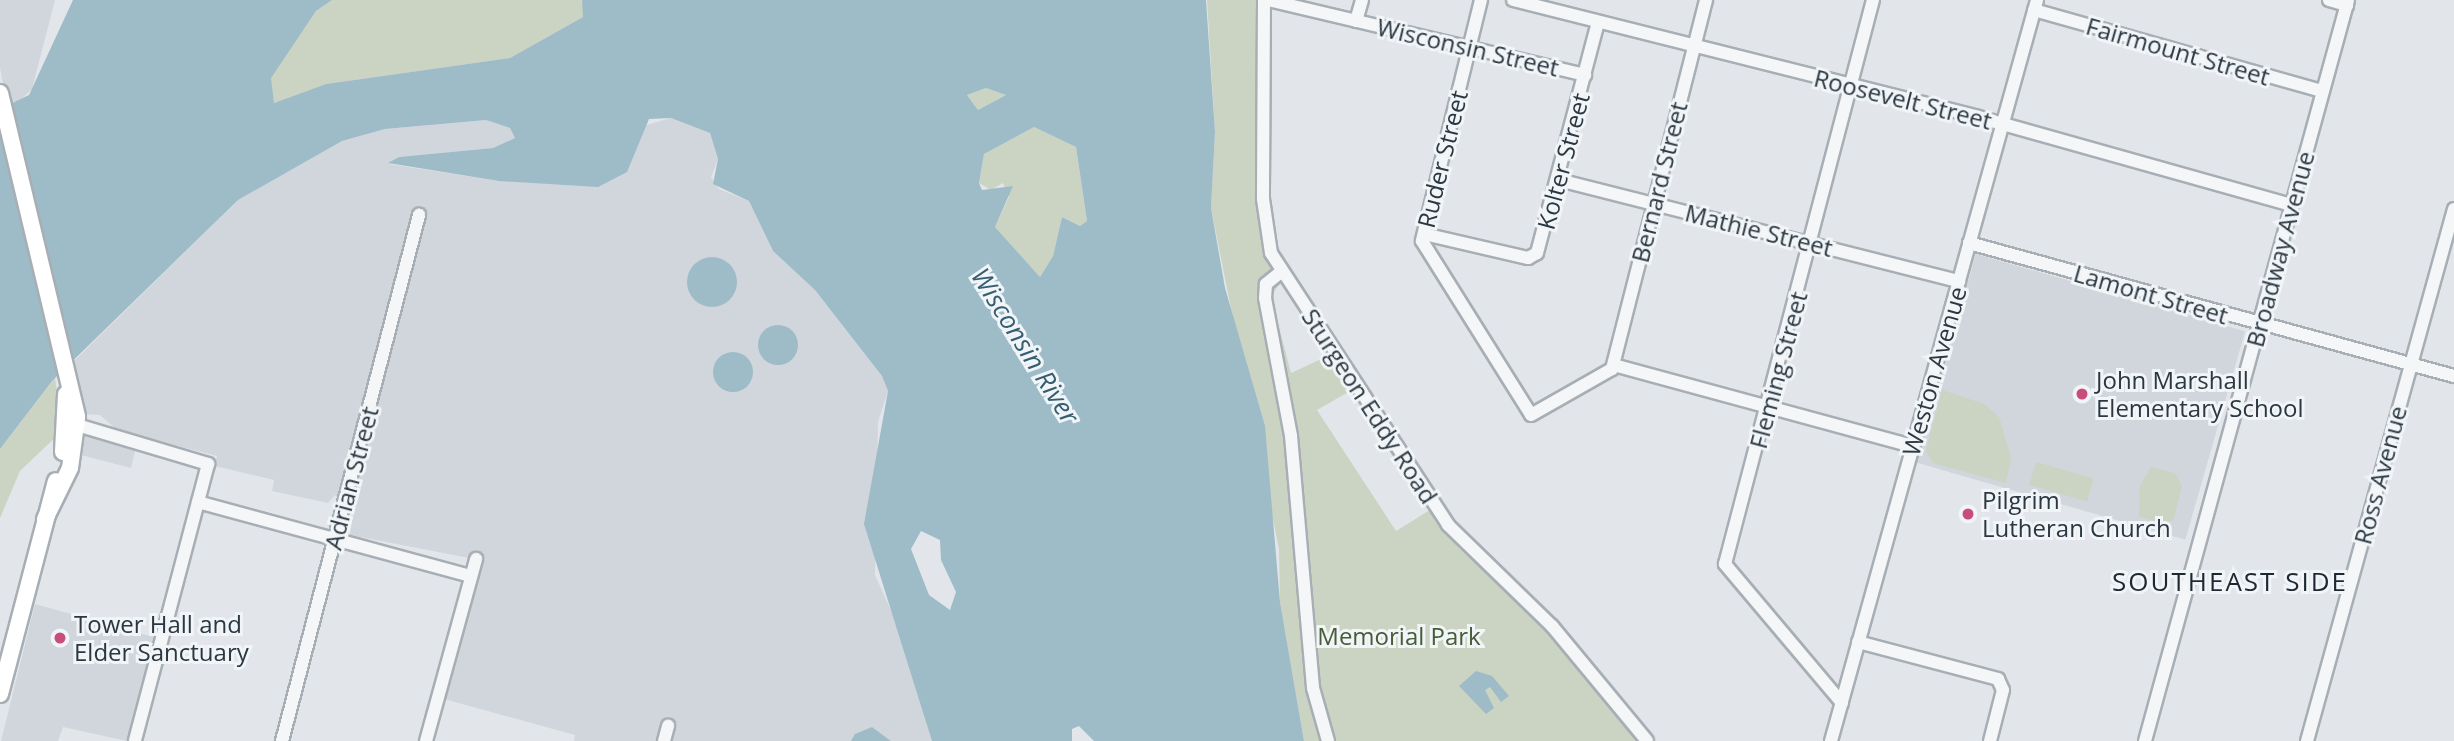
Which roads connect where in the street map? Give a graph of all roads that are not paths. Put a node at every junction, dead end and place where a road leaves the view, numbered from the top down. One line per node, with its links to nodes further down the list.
1 (1266, 0): 10 (street, Wisconsin Street); 27 (street, Sturgeon Eddy Road)
2 (1362, 0): 10 (street)
3 (1481, 0): 13 (street, Ruder Street)
4 (1513, 0): 11 (street, Roosevelt Street)
5 (1706, 0): 12 (street, Bernard Street)
6 (1873, 0): 15 (street, Fleming Street)
7 (2329, 0): 8 (street)
8 (2348, 2): 16 (street, Broadway Avenue)
9 (2035, 5): 16 (street, Fairmount Street); 18 (street, Weston Avenue)
10 (1356, 21): 13 (street, Wisconsin Street)
11 (1598, 22): 12 (street, Roosevelt Street); 14 (street, Kolter Street)
12 (1694, 47): 15 (street, Roosevelt Street); 20 (street, Bernard Street)
13 (1469, 48): 14 (street, Wisconsin Street); 24 (street, Ruder Street)
14 (1585, 75): 19 (street, Kolter Street)
15 (1852, 86): 18 (street, Roosevelt Street); 25 (street, Fleming Street)
16 (2322, 91): 21 (street, Broadway Avenue)
17 (0, 93): 33 (main road)
18 (2002, 124): 21 (street, Roosevelt Street); 26 (street, Weston Avenue)
19 (1559, 180): 20 (street, Mathie Street); 24 (street, Kolter Street)
20 (1653, 204): 25 (street, Mathie Street); 31 (street, Bernard Street)
21 (2292, 205): 29 (street, Broadway Avenue)
22 (2454, 209): 30 (street, Ross Avenue)
23 (419, 215): 39 (street, Adrian Street)
24 (1424, 234): 31 (street, Ruder Street)
25 (1813, 243): 28 (street, Mathie Street); 34 (street, Fleming Street)
26 (1969, 243): 28 (street, Weston Avenue); 29 (street, Lamont Street)
27 (1282, 271): 50 (street); 51 (street, Sturgeon Eddy Road)
28 (1959, 281): 36 (street, Weston Avenue)
29 (2261, 322): 30 (street, Lamont Street); 54 (street, Broadway Avenue)
30 (2411, 364): 32 (street, Lamont Street); 55 (street, Ross Avenue)
31 (1614, 365): 34 (street)
32 (2454, 376)
33 (66, 390): 35 (main road); 38 (main road)
34 (1768, 407): 36 (street); 44 (street, Fleming Street)
35 (77, 425): 37 (street); 38 (main road)
36 (1913, 446): 42 (street, Weston Avenue)
37 (198, 502): 39 (street); 46 (street)
38 (45, 519): 43 (main road)
39 (336, 536): 41 (street); 47 (street, Adrian Street)
40 (476, 559): 41 (street)
41 (471, 576): 48 (street)
42 (1858, 642): 44 (street, Weston Avenue); 53 (street)
43 (0, 694)
44 (1842, 703): 52 (street, Weston Avenue)
45 (668, 726): 49 (street)
46 (135, 741)
47 (282, 741)
48 (426, 741)
49 (664, 741)
50 (1328, 741)
51 (1647, 741)
52 (1831, 741)
53 (1990, 741)
54 (2145, 741)
55 (2307, 741)

